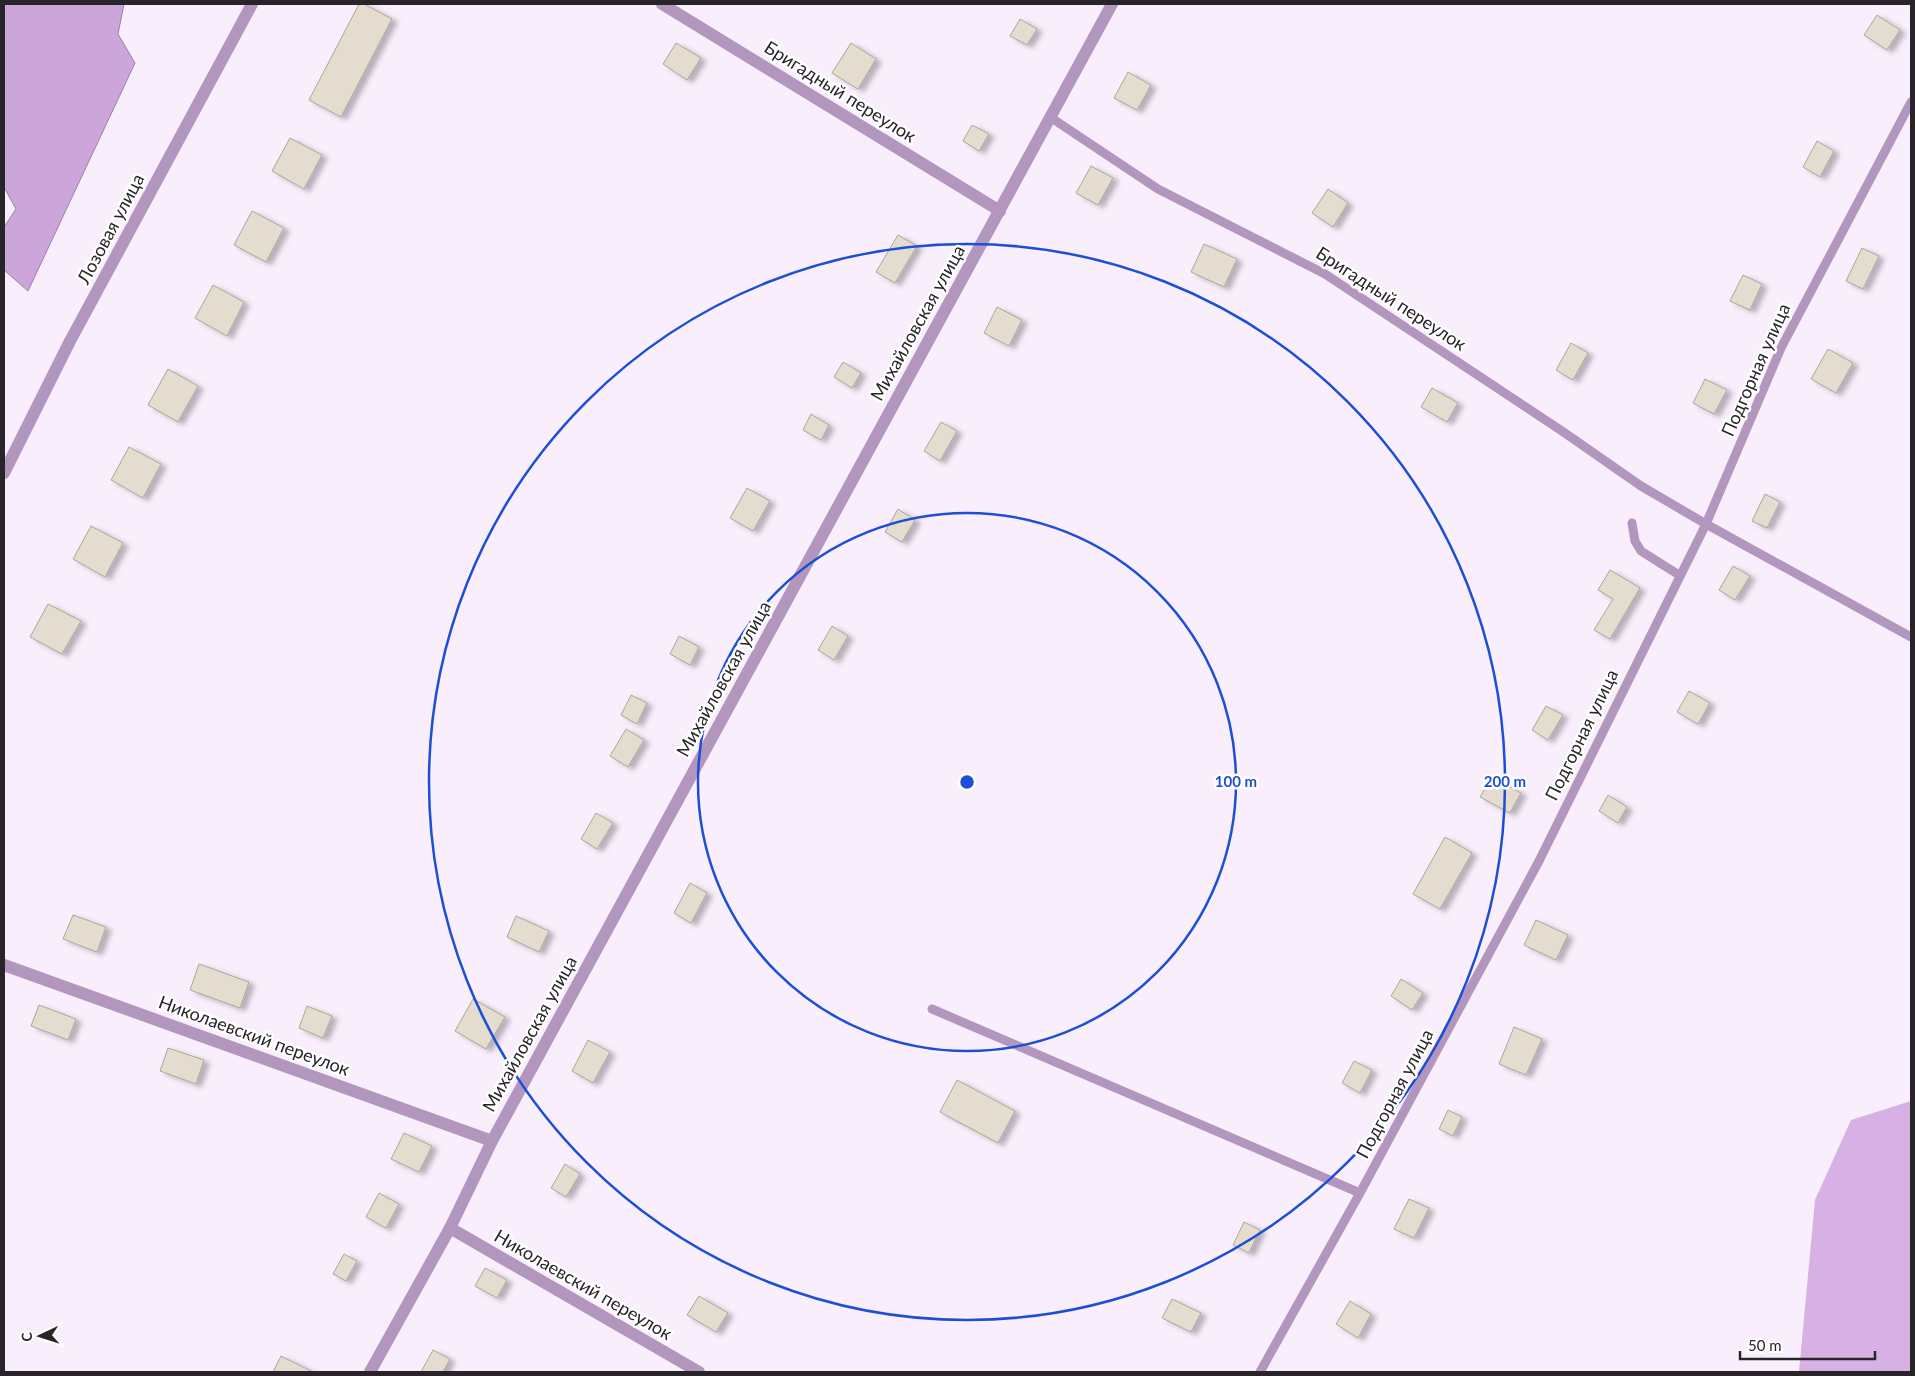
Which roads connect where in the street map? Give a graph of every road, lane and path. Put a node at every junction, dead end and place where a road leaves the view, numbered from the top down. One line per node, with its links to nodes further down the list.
1 (252, 4): 7 (street, Лозовая улица)
2 (662, 4): 6 (street, Бригадный переулок)
3 (1112, 4): 5 (street, Михайловская улица)
4 (1911, 102): 9 (lane, Подгорная улица)
5 (1050, 117): 6 (street, Михайловская улица); 9 (lane, Бригадный переулок)
6 (1000, 211): 14 (street, Михайловская улица)
7 (4, 473)
8 (1632, 523): 10 (lane)
9 (1706, 524): 10 (lane, Подгорная улица); 11 (lane, Бригадный переулок)
10 (1679, 575): 15 (lane, Подгорная улица)
11 (1911, 636)
12 (4, 965): 14 (street, Николаевский переулок)
13 (932, 1009): 15 (lane)
14 (492, 1140): 16 (street, Михайловская улица)
15 (1360, 1193): 19 (lane, Подгорная улица)
16 (450, 1228): 17 (street, Михайловская улица); 18 (street, Николаевский переулок)
17 (370, 1372)
18 (699, 1372)
19 (1260, 1372)

